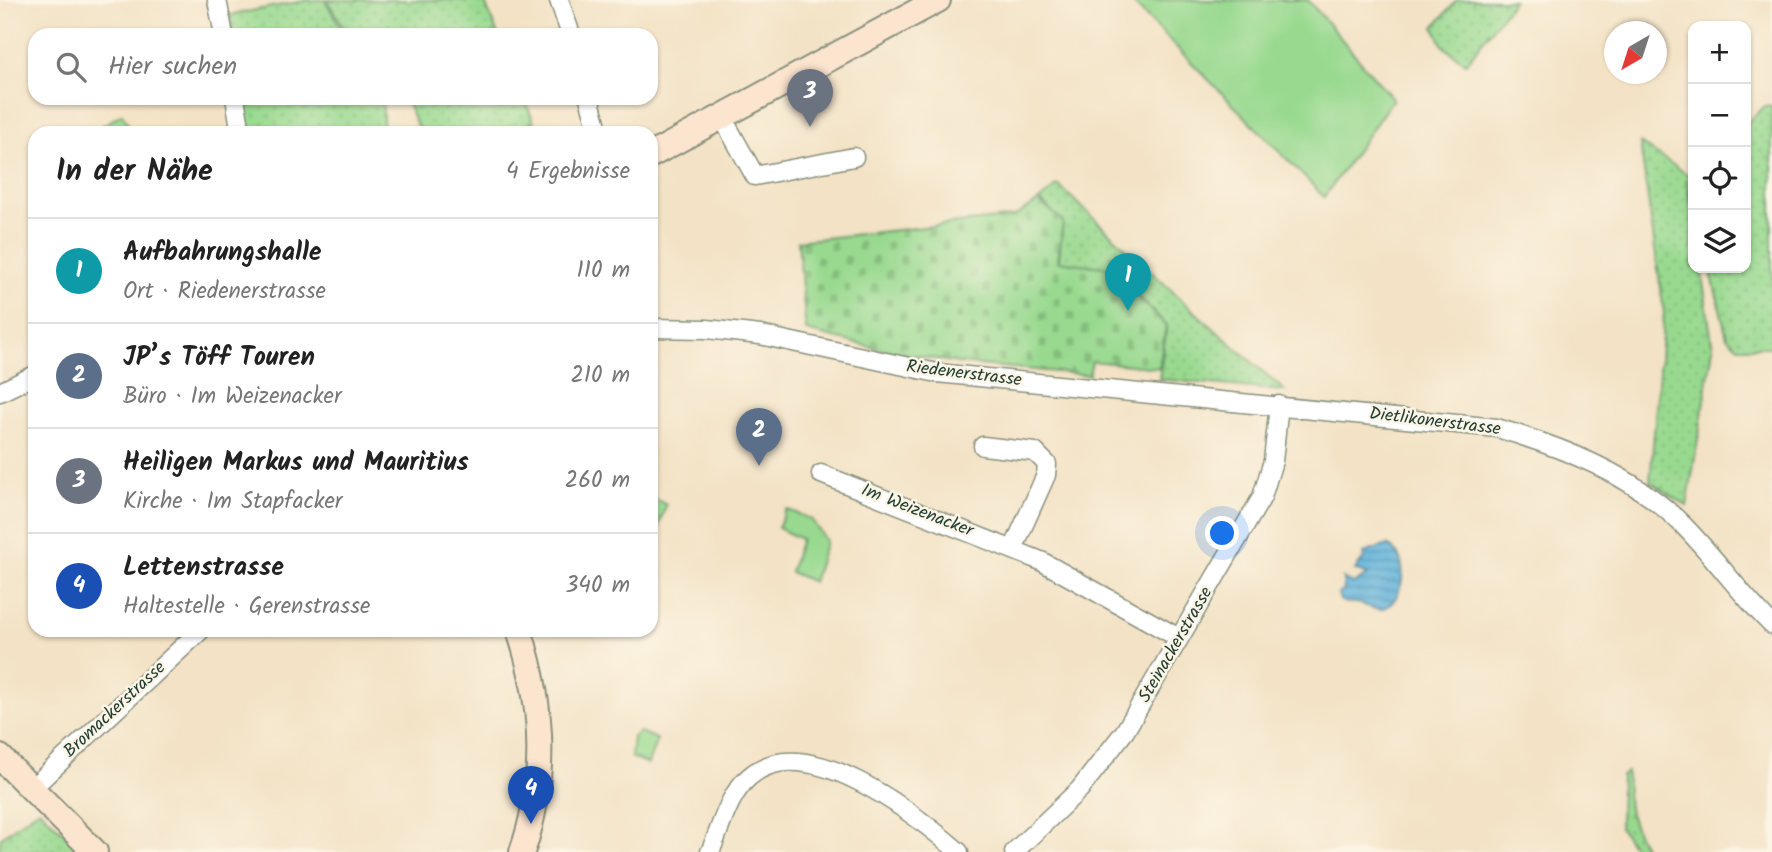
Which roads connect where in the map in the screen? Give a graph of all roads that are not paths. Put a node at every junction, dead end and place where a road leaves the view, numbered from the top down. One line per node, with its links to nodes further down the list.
1 (217, 0): 4 (street)
2 (559, 0): 5 (street)
3 (938, 0): 8 (street)
4 (222, 28)
5 (569, 28)
6 (236, 105): 9 (street)
7 (591, 105): 10 (street)
8 (722, 117): 11 (street); 12 (street)
9 (240, 126)
10 (597, 126)
11 (658, 151)
12 (854, 157)
13 (658, 328): 16 (street, Riedenerstrasse)
14 (28, 378): 15 (street)
15 (0, 392)
16 (1279, 405): 20 (street, Dietlikonerstrasse); 23 (street, Steinackerstrasse)
17 (983, 446): 19 (street)
18 (821, 474): 19 (street, Im Weizenacker)
19 (1013, 549): 23 (street, Im Weizenacker)
20 (1772, 625)
21 (194, 637): 25 (street, Bromackerstrasse)
22 (521, 637): 27 (street)
23 (1179, 638): 30 (street, Steinackerstrasse)
24 (0, 757): 25 (street)
25 (30, 790): 26 (street)
26 (95, 852)
27 (523, 852)
28 (710, 852): 29 (street)
29 (959, 852)
30 (1014, 852)

